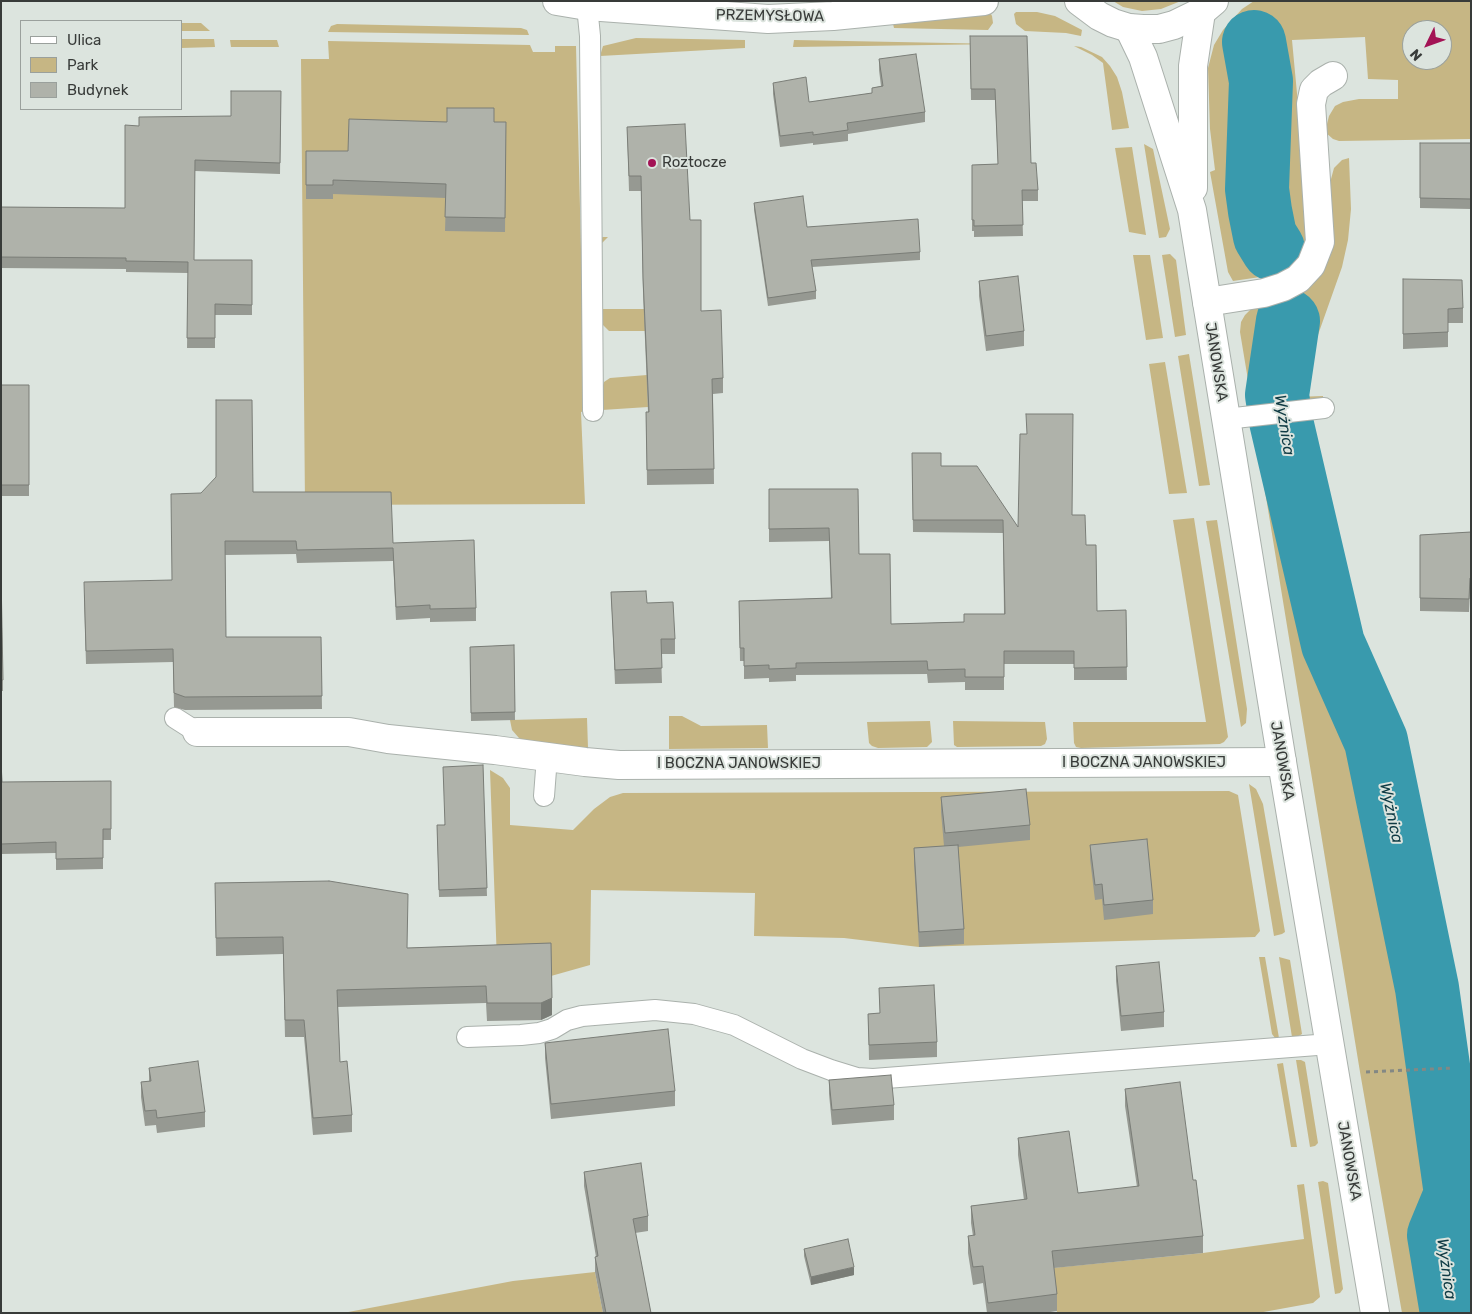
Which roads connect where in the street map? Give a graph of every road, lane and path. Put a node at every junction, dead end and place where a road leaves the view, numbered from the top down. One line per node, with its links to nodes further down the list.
1 (557, 1): 4 (street, PRZEMYSŁOWA)
2 (984, 1): 4 (street, PRZEMYSŁOWA)
3 (1079, 1): 6 (street)
4 (587, 6): 11 (lane)
5 (1207, 7): 6 (street); 8 (street, JANOWSKA)
6 (1129, 28): 8 (street, JANOWSKA)
7 (1333, 76): 9 (street)
8 (1192, 210): 9 (street, JANOWSKA)
9 (1207, 302): 12 (street, JANOWSKA)
10 (1324, 408): 12 (lane)
11 (593, 411)
12 (1226, 419): 15 (street, JANOWSKA)
13 (185, 730): 14 (street, I BOCZNA JANOWSKIEJ)
14 (547, 757): 15 (street, I BOCZNA JANOWSKIEJ); 16 (lane)
15 (1282, 762): 18 (street, JANOWSKA)
16 (544, 796)
17 (467, 1037): 18 (lane)
18 (1330, 1044): 20 (street, JANOWSKA)
19 (1453, 1068): 20 (path)
20 (1335, 1074): 21 (street, JANOWSKA)
21 (1375, 1313)

